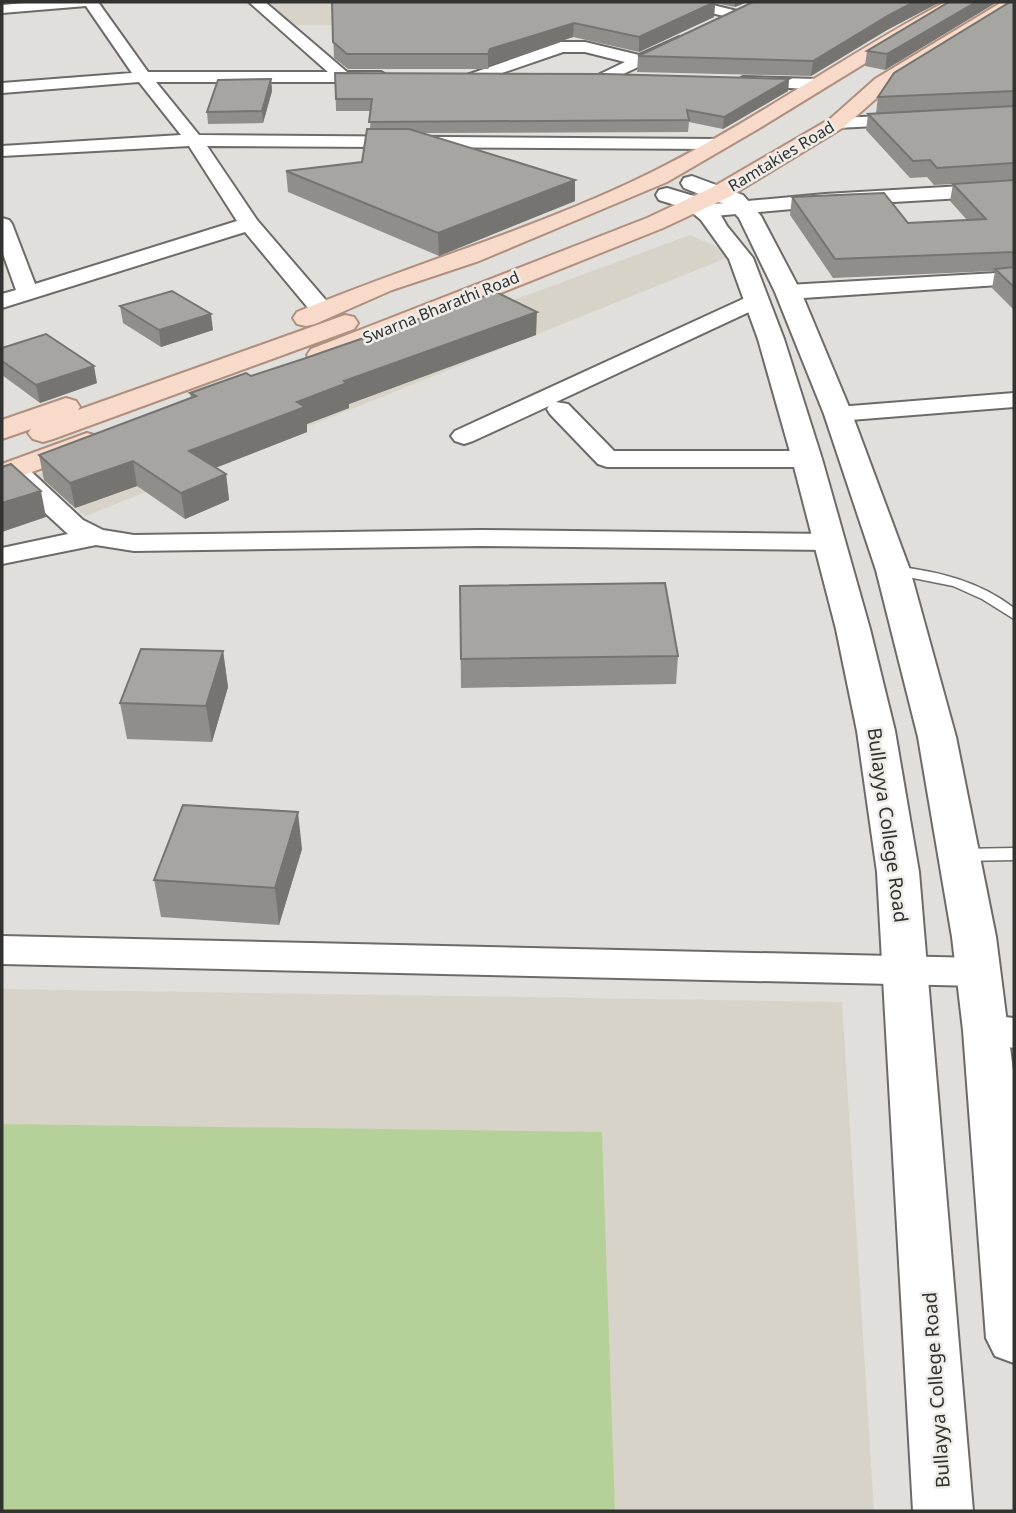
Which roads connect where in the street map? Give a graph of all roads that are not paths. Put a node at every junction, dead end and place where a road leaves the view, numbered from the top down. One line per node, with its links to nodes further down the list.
1 (85, 2): 9 (street)
2 (91, 2): 16 (street)
3 (257, 2): 14 (street)
4 (684, 2): 10 (street)
5 (957, 2): 20 (main road)
6 (988, 2): 27 (main road)
7 (1013, 2): 23 (main road, Ramtakies Road)
8 (754, 6): 10 (street)
9 (2, 9)
10 (736, 15): 11 (street)
11 (712, 26)
12 (688, 38): 13 (street)
13 (639, 60): 17 (street); 18 (street)
14 (343, 77): 15 (street); 16 (street)
15 (395, 77)
16 (143, 78): 21 (street); 24 (street)
17 (526, 78)
18 (642, 79)
19 (721, 81): 20 (street)
20 (817, 84): 25 (main road)
21 (2, 88)
22 (932, 119): 23 (street)
23 (837, 123): 29 (main road, Ramtakies Road)
24 (194, 141): 25 (street); 26 (street); 31 (street)
25 (715, 144): 36 (main road)
26 (2, 151)
27 (742, 152)
28 (1014, 189): 29 (street)
29 (705, 195): 34 (main road, Bullayya College Road); 43 (main road, Swarna Bharathi Road)
30 (2, 224): 33 (street)
31 (249, 224): 33 (street); 36 (street)
32 (1014, 278): 34 (street)
33 (28, 293): 35 (street)
34 (772, 296): 39 (main road, Bullayya College Road); 41 (street); 42 (main road, Bullayya College Road)
35 (2, 301)
36 (321, 310): 40 (main road)
37 (1014, 400): 39 (street)
38 (559, 409): 42 (street)
39 (838, 414): 47 (main road, Bullayya College Road)
40 (2, 430)
41 (464, 436)
42 (807, 459): 45 (main road, Bullayya College Road)
43 (6, 464): 44 (street)
44 (96, 537): 45 (street); 46 (street)
45 (830, 542): 52 (main road, Bullayya College Road)
46 (2, 556)
47 (893, 570): 48 (lane); 50 (main road, Bullayya College Road)
48 (1014, 615)
49 (1014, 854): 50 (lane)
50 (958, 855): 53 (main road, Bullayya College Road)
51 (2, 950): 52 (street)
52 (905, 971): 53 (street); 56 (main road, Bullayya College Road)
53 (979, 972): 54 (main road, Bullayya College Road)
54 (1000, 1032): 55 (main road, Bullayya College Road)
55 (1014, 1338)
56 (943, 1511)

